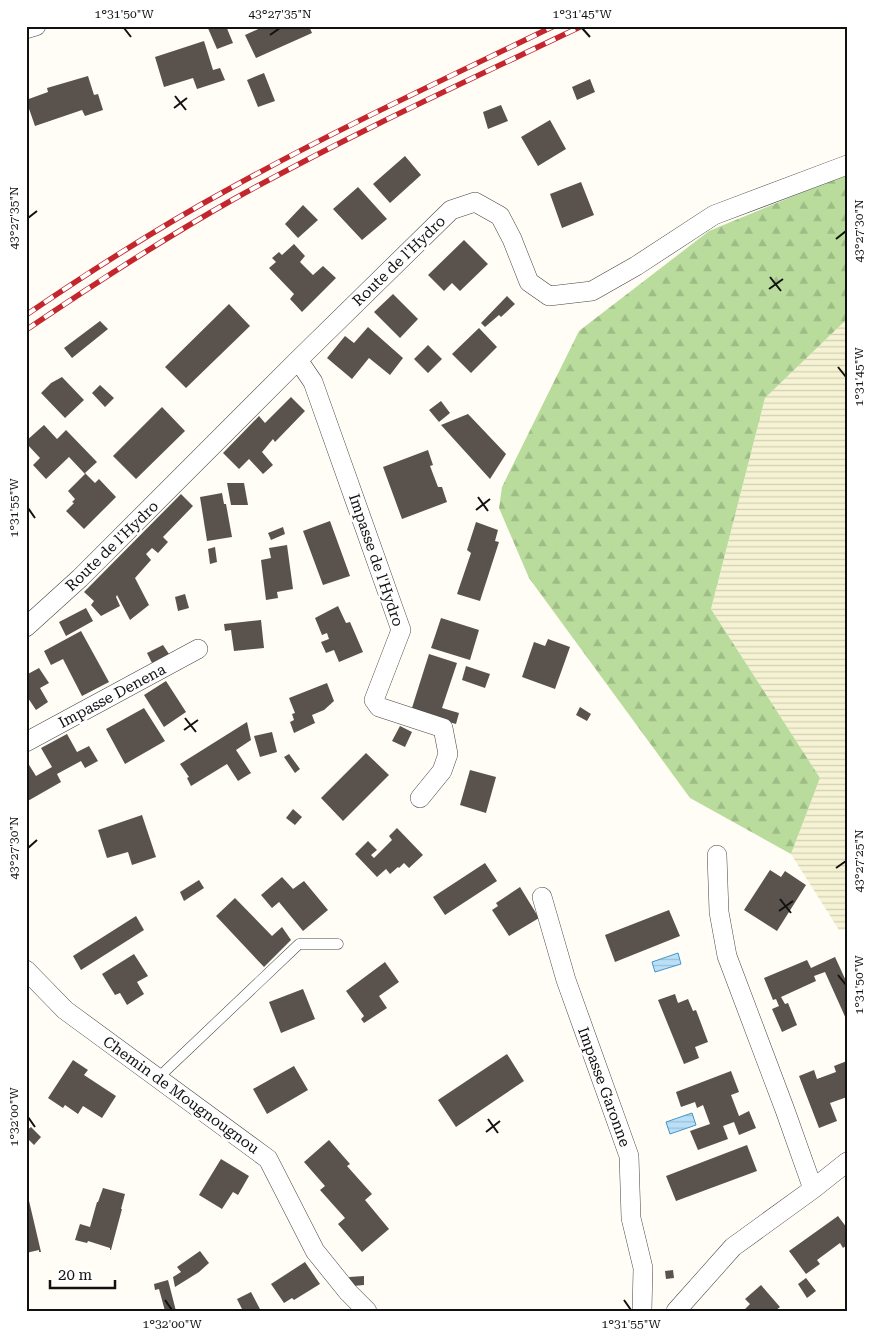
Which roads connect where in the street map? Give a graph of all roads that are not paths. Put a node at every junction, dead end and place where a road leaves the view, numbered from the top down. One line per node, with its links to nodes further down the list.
1 (36, 26): 2 (street)
2 (26, 30)
3 (847, 165): 4 (street, Route de l'Hydro)
4 (298, 360): 5 (street, Route de l'Hydro); 8 (street, Impasse de l'Hydro)
5 (26, 627)
6 (198, 649): 7 (street, Impasse Denena)
7 (26, 742)
8 (420, 798)
9 (717, 855): 15 (street)
10 (542, 897): 17 (street, Impasse Garonne)
11 (338, 944): 13 (lane)
12 (26, 970): 13 (street, Chemin de Mougnougnou)
13 (158, 1078): 16 (street, Chemin de Mougnougnou)
14 (847, 1162): 15 (street)
15 (813, 1188): 18 (street)
16 (366, 1311)
17 (642, 1311)
18 (676, 1311)

